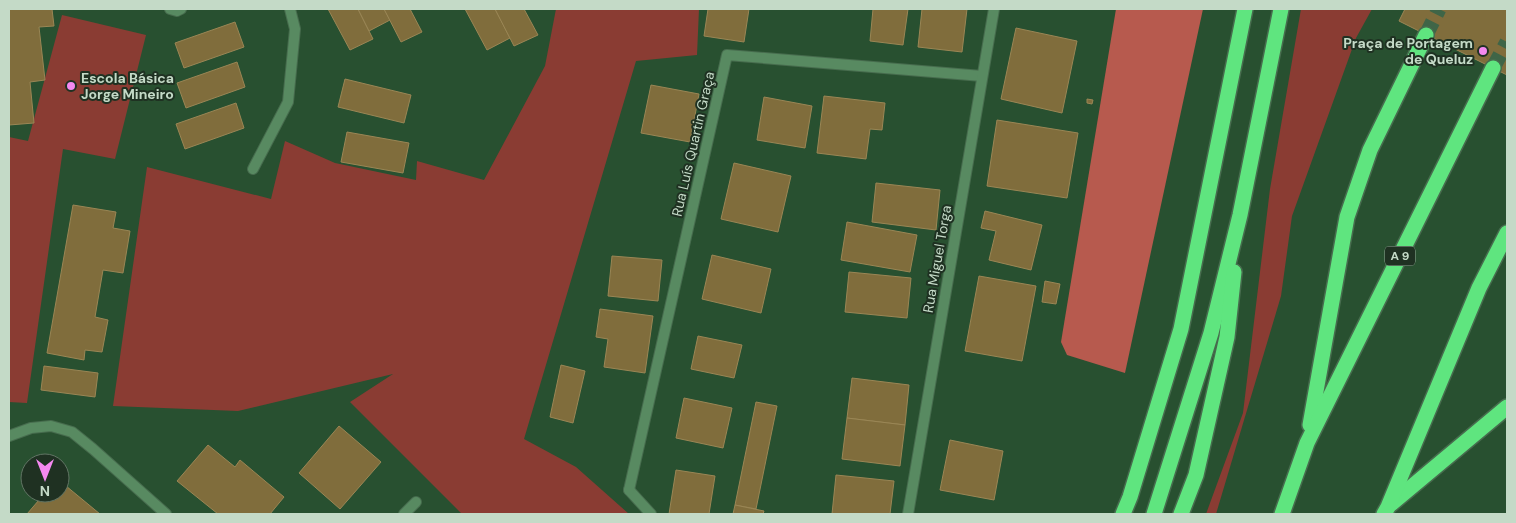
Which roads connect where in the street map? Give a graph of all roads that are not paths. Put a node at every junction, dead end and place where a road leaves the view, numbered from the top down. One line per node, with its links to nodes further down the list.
1 (170, 9): 2 (street)
2 (181, 9)
3 (290, 9): 10 (street)
4 (994, 9): 9 (street, Rua Miguel Torga)
5 (1245, 9): 22 (highway)
6 (1281, 9): 11 (highway)
7 (1426, 35): 15 (highway)
8 (1493, 68): 15 (highway, A 9)
9 (982, 76): 20 (street, Rua Luís Quartin Graça); 21 (street, Rua Miguel Torga)
10 (253, 169)
11 (1240, 215): 23 (highway); 24 (highway)
12 (1507, 233): 17 (highway)
13 (1507, 407): 17 (highway)
14 (9, 436): 18 (street)
15 (1306, 444): 25 (highway, A 9)
16 (416, 502): 19 (street)
17 (1386, 511)
18 (166, 514)
19 (404, 514)
20 (651, 514)
21 (908, 514)
22 (1123, 514)
23 (1154, 514)
24 (1181, 514)
25 (1282, 514)

